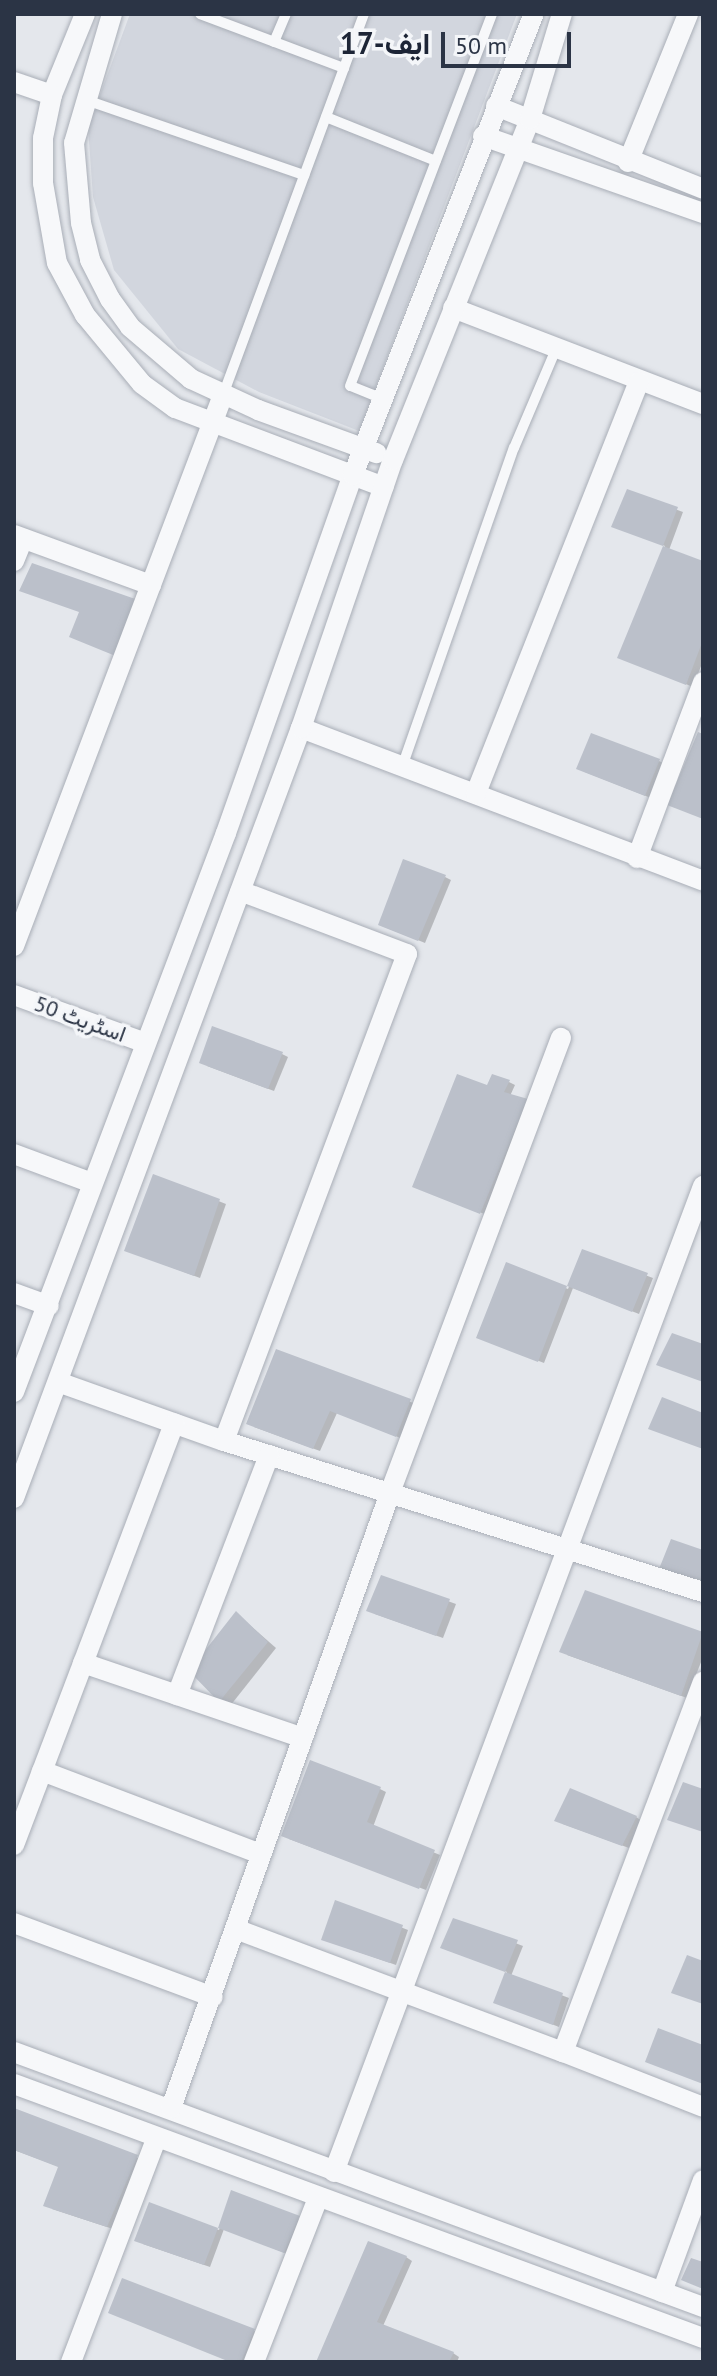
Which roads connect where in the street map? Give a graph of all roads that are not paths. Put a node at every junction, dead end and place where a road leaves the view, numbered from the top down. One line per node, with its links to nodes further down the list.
1 (85, 14): 13 (street)
2 (112, 14): 14 (street)
3 (200, 14): 10 (lane)
4 (286, 14): 10 (lane)
5 (364, 14): 11 (lane)
6 (492, 14): 20 (lane)
7 (534, 14): 15 (street)
8 (562, 14): 17 (street)
9 (688, 14): 21 (street)
10 (274, 42): 11 (lane)
11 (344, 68): 16 (lane)
12 (14, 82): 13 (street)
13 (52, 95): 31 (street)
14 (84, 100): 22 (lane); 28 (street)
15 (496, 106): 17 (street); 18 (street)
16 (326, 117): 20 (lane); 22 (lane)
17 (530, 119): 19 (street); 21 (street)
18 (483, 136): 19 (street); 29 (street)
19 (517, 149): 24 (street); 25 (street)
20 (436, 161): 29 (lane)
21 (628, 162): 23 (street)
22 (304, 175): 28 (lane)
23 (703, 189)
24 (703, 213)
25 (453, 308): 26 (street); 33 (street)
26 (556, 349): 27 (street); 41 (lane)
27 (639, 382): 30 (street); 42 (street)
28 (223, 395): 31 (street); 32 (street)
29 (383, 399): 32 (street)
30 (703, 404)
31 (211, 425): 34 (street); 38 (street)
32 (365, 449): 33 (street); 34 (street)
33 (393, 460): 35 (street)
34 (353, 475): 35 (street); 49 (street)
35 (384, 487): 40 (street)
36 (18, 537): 37 (street); 38 (street)
37 (14, 561)
38 (151, 585): 46 (street)
39 (703, 682): 43 (street)
40 (301, 728): 41 (street); 45 (street)
41 (402, 767): 42 (street)
42 (476, 793): 43 (street)
43 (637, 858): 44 (street)
44 (703, 881)
45 (240, 891): 51 (street); 60 (street)
46 (14, 946)
47 (14, 995): 49 (street, اسٹریٹ 50)
48 (561, 1038): 62 (street)
49 (146, 1043): 50 (street)
50 (116, 1119): 51 (street); 53 (street)
51 (150, 1131): 57 (street)
52 (14, 1154): 53 (street)
53 (92, 1183): 56 (street)
54 (703, 1186): 64 (street)
55 (14, 1293): 56 (street)
56 (49, 1306): 58 (street)
57 (58, 1382): 59 (street); 63 (street)
58 (14, 1392)
59 (174, 1423): 60 (street); 66 (street)
60 (224, 1441): 61 (street)
61 (269, 1455): 62 (street); 68 (street)
62 (391, 1490): 64 (street); 69 (street)
63 (14, 1498)
64 (567, 1547): 65 (street); 75 (street)
65 (703, 1592)
66 (83, 1663): 68 (street); 70 (street)
67 (703, 1682): 78 (street)
68 (177, 1695): 69 (street)
69 (303, 1738): 72 (street)
70 (42, 1771): 71 (street); 72 (street)
71 (14, 1845)
72 (261, 1854): 74 (street)
73 (14, 1923): 76 (street)
74 (238, 1930): 75 (street); 76 (street)
75 (402, 1994): 78 (street); 83 (street)
76 (213, 1997): 81 (street)
77 (14, 2052): 81 (street)
78 (563, 2052): 80 (street)
79 (14, 2084): 82 (street)
80 (703, 2107)
81 (171, 2108): 83 (street)
82 (156, 2139): 85 (street); 89 (street)
83 (334, 2172): 86 (street)
84 (703, 2180): 86 (street)
85 (318, 2198): 88 (street); 90 (street)
86 (662, 2292): 87 (street)
87 (703, 2307)
88 (703, 2338)
89 (71, 2362)
90 (254, 2362)

